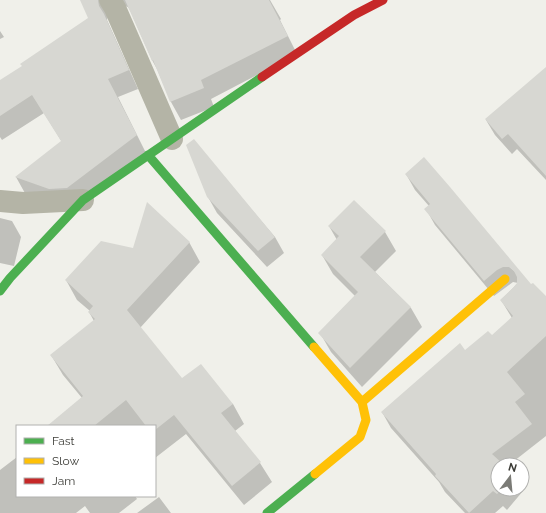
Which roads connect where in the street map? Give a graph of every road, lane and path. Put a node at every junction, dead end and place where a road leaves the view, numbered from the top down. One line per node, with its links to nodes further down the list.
1 (110, 0): 3 (street)
2 (383, 0): 3 (street)
3 (172, 139): 4 (street)
4 (148, 155): 5 (street); 9 (street)
5 (83, 200): 6 (street); 8 (street)
6 (0, 201)
7 (505, 279): 9 (street)
8 (0, 291)
9 (362, 402): 10 (street)
10 (267, 513)

